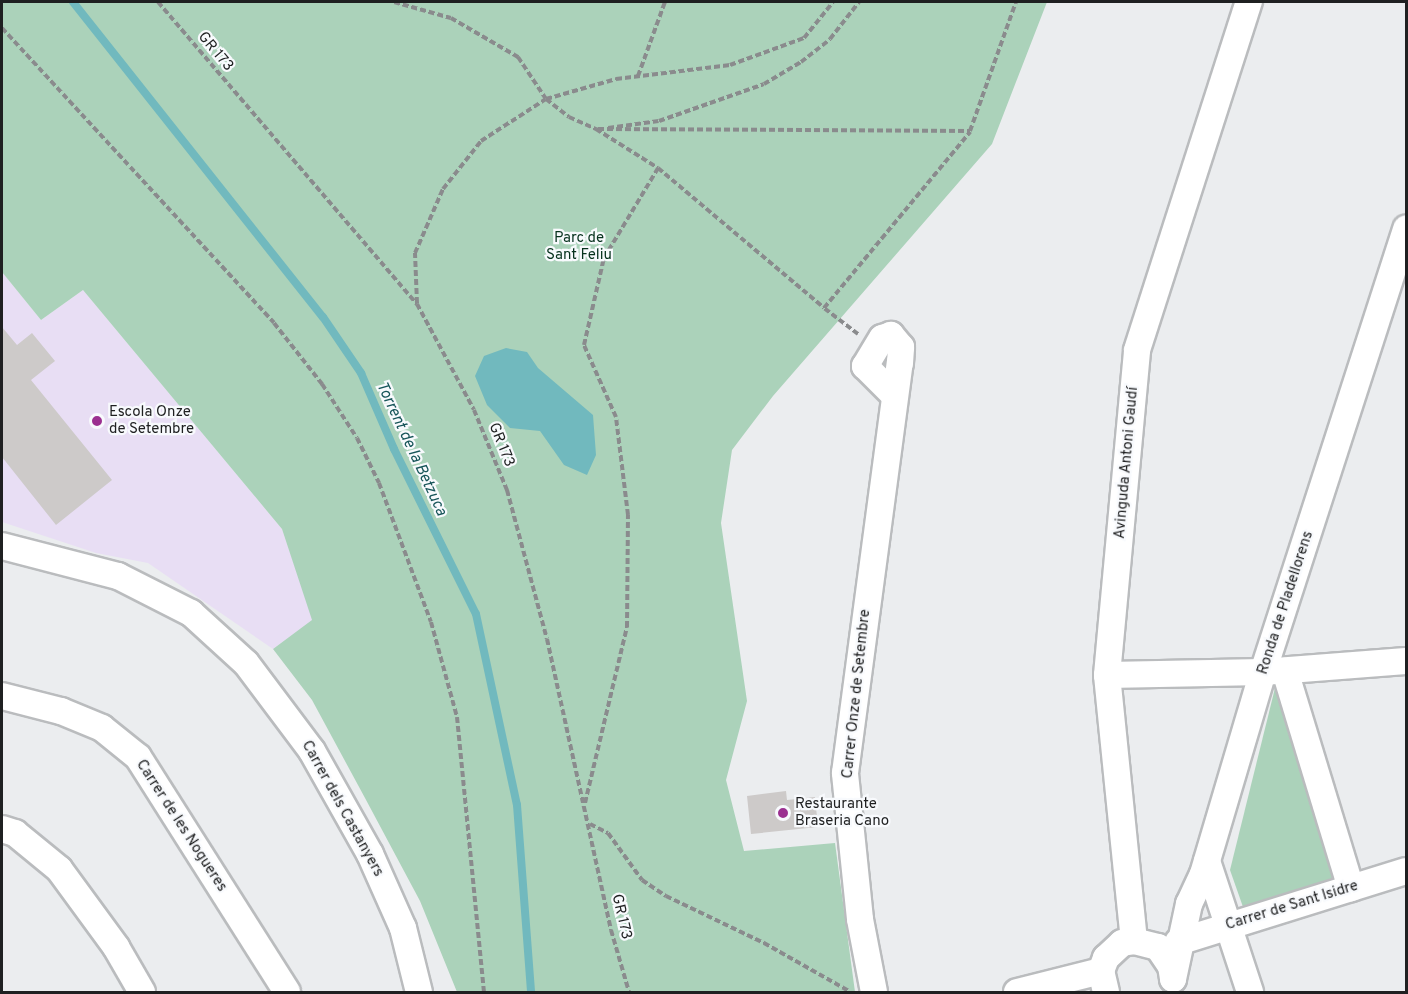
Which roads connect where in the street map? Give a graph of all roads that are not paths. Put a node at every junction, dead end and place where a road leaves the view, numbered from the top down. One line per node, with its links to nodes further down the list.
1 (1249, 2): 7 (street, Avinguda Antoni Gaudí)
2 (1407, 230): 6 (street, Ronda de Pladellorens)
3 (875, 347): 21 (street, Carrer Onze de Setembre)
4 (2, 546): 18 (street, Carrer dels Castanyers)
5 (1407, 662): 6 (street)
6 (1274, 671): 7 (street); 10 (street, Ronda de Pladellorens); 12 (street)
7 (1107, 675): 14 (street, Avinguda Antoni Gaudí)
8 (2, 696): 20 (street, Carrer de les Nogueres)
9 (2, 829): 19 (street)
10 (1207, 861): 13 (street); 15 (street, Ronda de Pladellorens)
11 (1407, 871): 12 (street, Carrer de Sant Isidre)
12 (1351, 888): 13 (street, Carrer de Sant Isidre)
13 (1228, 926): 15 (street, Carrer de Sant Isidre); 23 (street)
14 (1134, 940): 16 (street); 17 (street)
15 (1178, 942): 17 (street, Ronda de Pladellorens)
16 (1104, 982): 22 (street)
17 (1171, 986)
18 (421, 990)
19 (142, 993)
20 (287, 993)
21 (874, 993)
22 (1017, 993)
23 (1250, 993)

